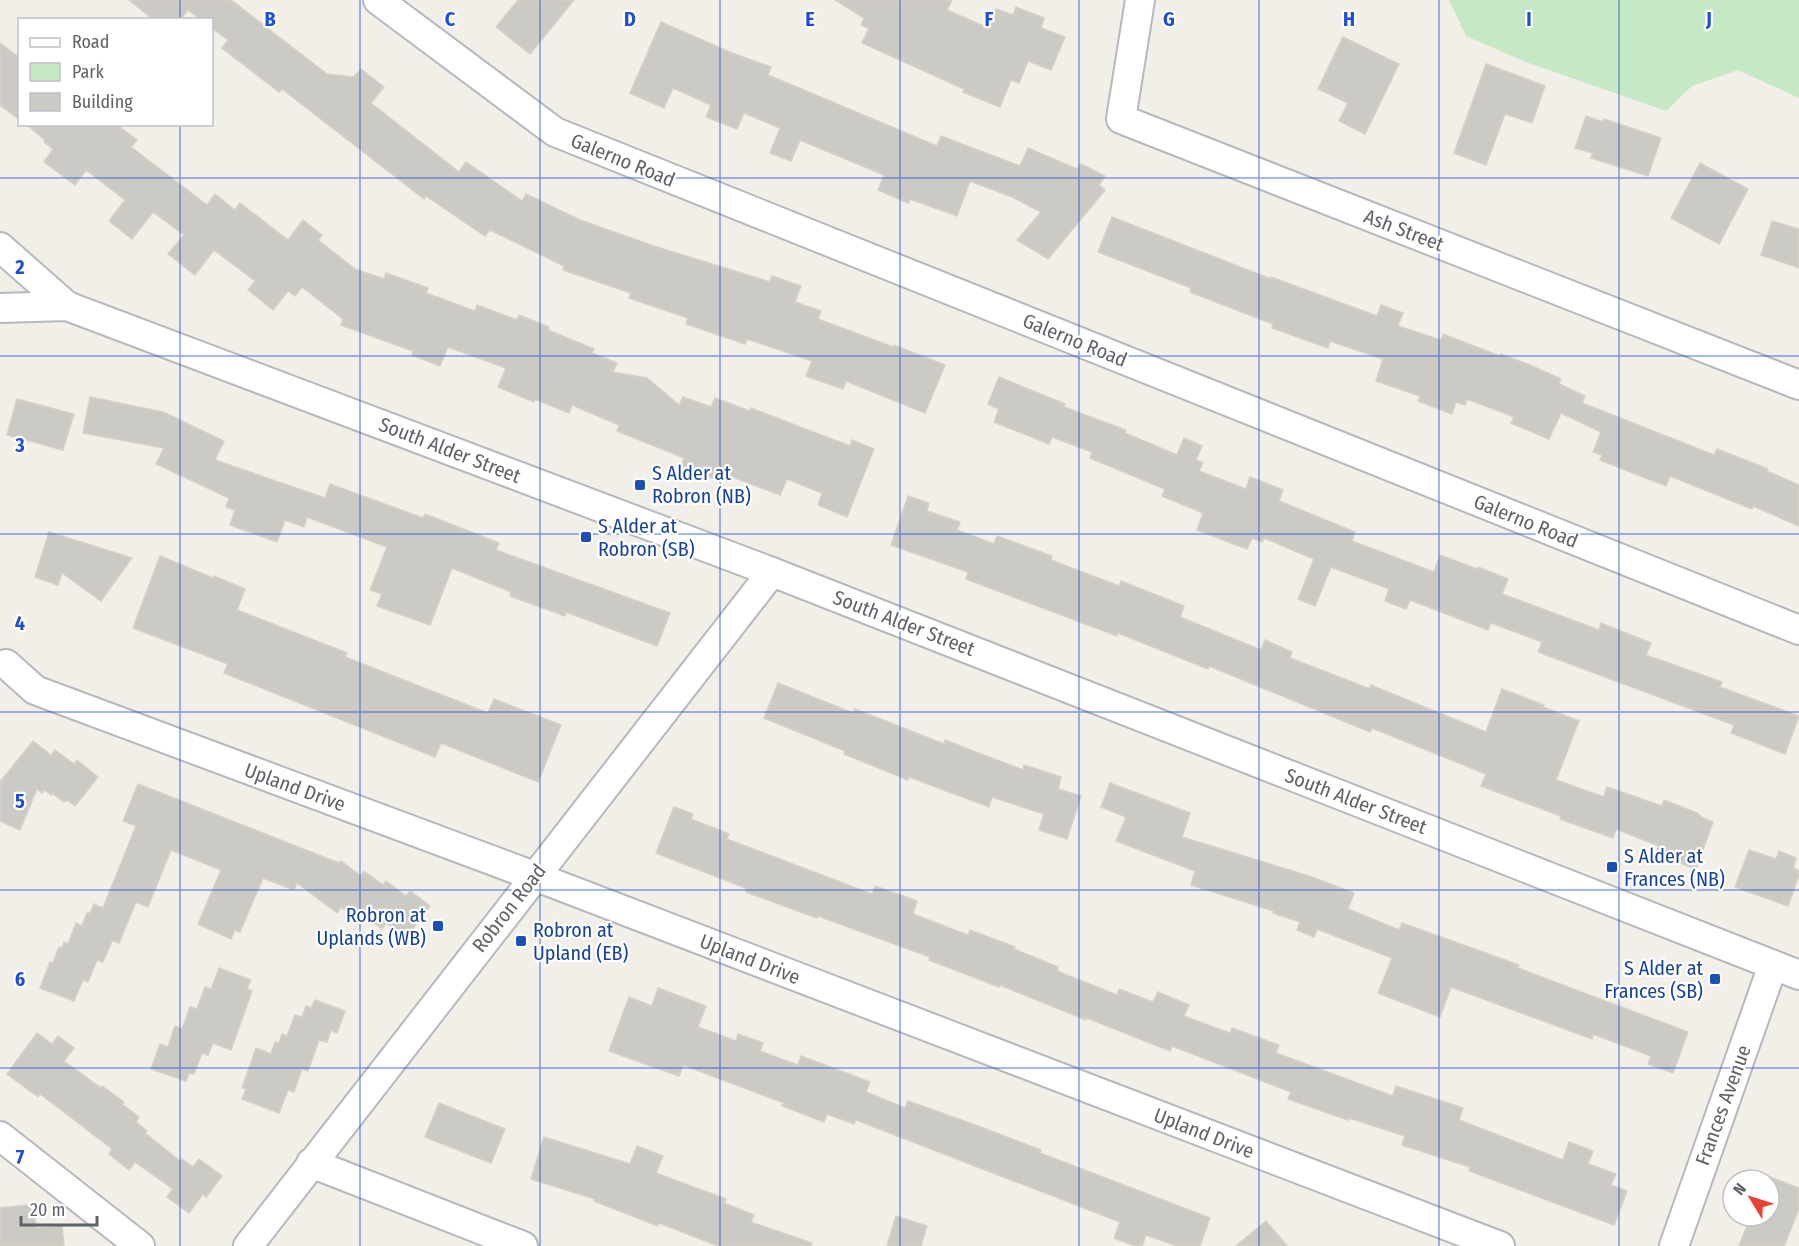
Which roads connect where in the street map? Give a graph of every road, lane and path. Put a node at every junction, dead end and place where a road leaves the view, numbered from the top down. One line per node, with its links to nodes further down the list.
1 (378, 0): 8 (street, Galerno Road)
2 (1140, 0): 6 (street, Ash Street)
3 (0, 247): 4 (street)
4 (67, 306): 5 (street, South Alder Street); 7 (street, South Alder Street)
5 (0, 308)
6 (1799, 385)
7 (772, 572): 10 (street, Robron Road); 11 (street, South Alder Street)
8 (1799, 630)
9 (6, 664): 10 (street, Upland Drive)
10 (534, 876): 13 (street, Robron Road); 17 (street, Upland Drive)
11 (1786, 970): 18 (street, Frances Avenue)
12 (0, 1136): 14 (street)
13 (311, 1163): 15 (street, Robron Road); 16 (street)
14 (141, 1246)
15 (248, 1246)
16 (523, 1246)
17 (1500, 1246)
18 (1674, 1246)

